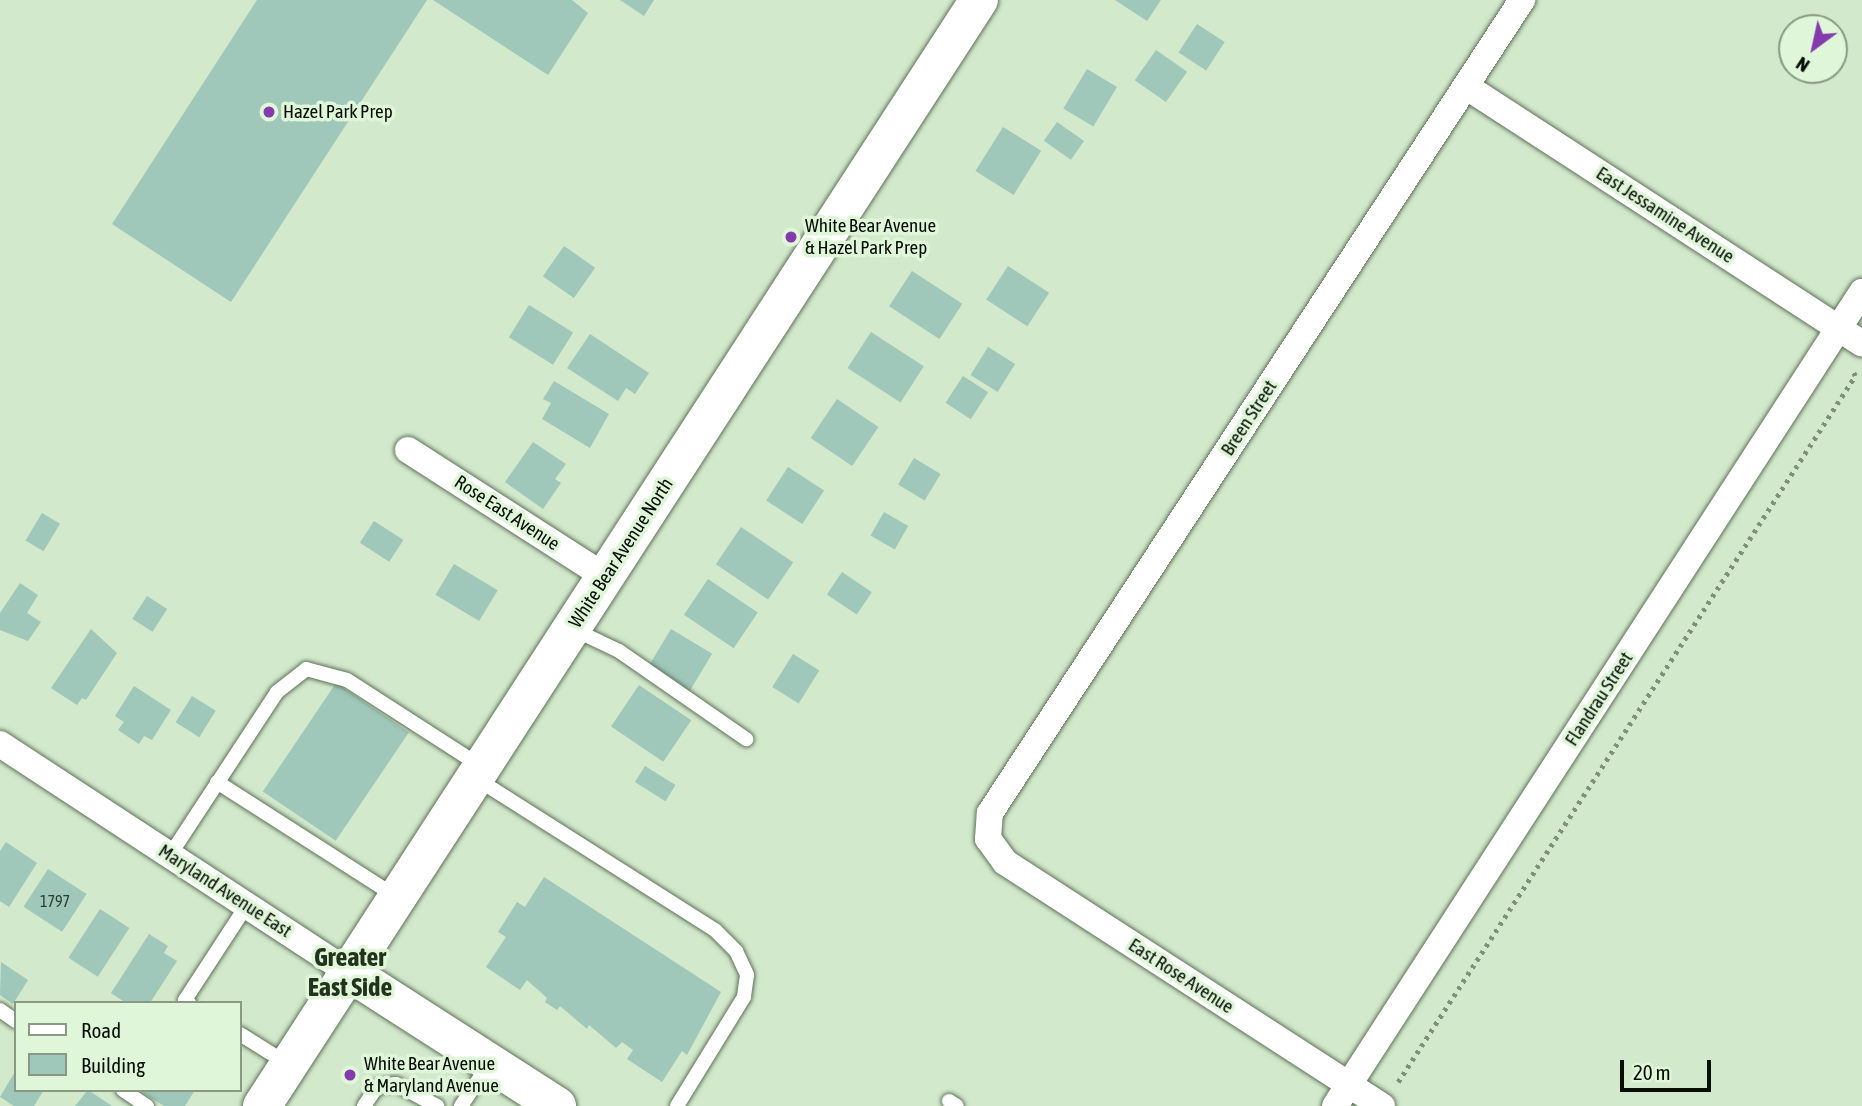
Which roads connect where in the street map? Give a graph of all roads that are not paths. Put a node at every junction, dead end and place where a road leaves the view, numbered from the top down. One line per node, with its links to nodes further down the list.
1 (979, 0): 8 (main road, White Bear Avenue North)
2 (1522, 0): 3 (street, Breen Street)
3 (1467, 87): 5 (street, East Jessamine Avenue); 14 (street, Breen Street)
4 (1862, 292): 5 (street, Flandrau Street)
5 (1839, 328): 6 (street, East Jessamine Avenue); 24 (street, Flandrau Street)
6 (1857, 356)
7 (408, 450): 8 (street, Rose East Avenue)
8 (606, 577): 9 (main road, White Bear Avenue North)
9 (572, 629): 10 (lane); 12 (main road, White Bear Avenue North)
10 (747, 740)
11 (0, 744): 15 (street, Maryland Avenue East)
12 (479, 773): 13 (lane); 16 (main road, White Bear Avenue North); 31 (lane)
13 (216, 782): 15 (lane); 16 (lane)
14 (988, 839): 24 (street, East Rose Avenue)
15 (170, 855): 17 (street, Maryland Avenue East)
16 (398, 898): 18 (main road, White Bear Avenue North)
17 (247, 905): 18 (street, Maryland Avenue East); 19 (lane)
18 (350, 972): 21 (main road, Maryland Avenue East); 22 (main road, White Bear Avenue North)
19 (186, 1001)
20 (242, 1035): 22 (lane)
21 (490, 1063): 29 (lane); 30 (main road, Maryland Avenue East)
22 (289, 1065): 26 (main road, White Bear Avenue North)
23 (126, 1092): 25 (lane)
24 (1342, 1095): 32 (street, East Rose Avenue)
25 (147, 1106)
26 (262, 1106)
27 (364, 1106): 28 (lane)
28 (437, 1106)
29 (461, 1106)
30 (557, 1106)
31 (677, 1106)
32 (1382, 1106)

